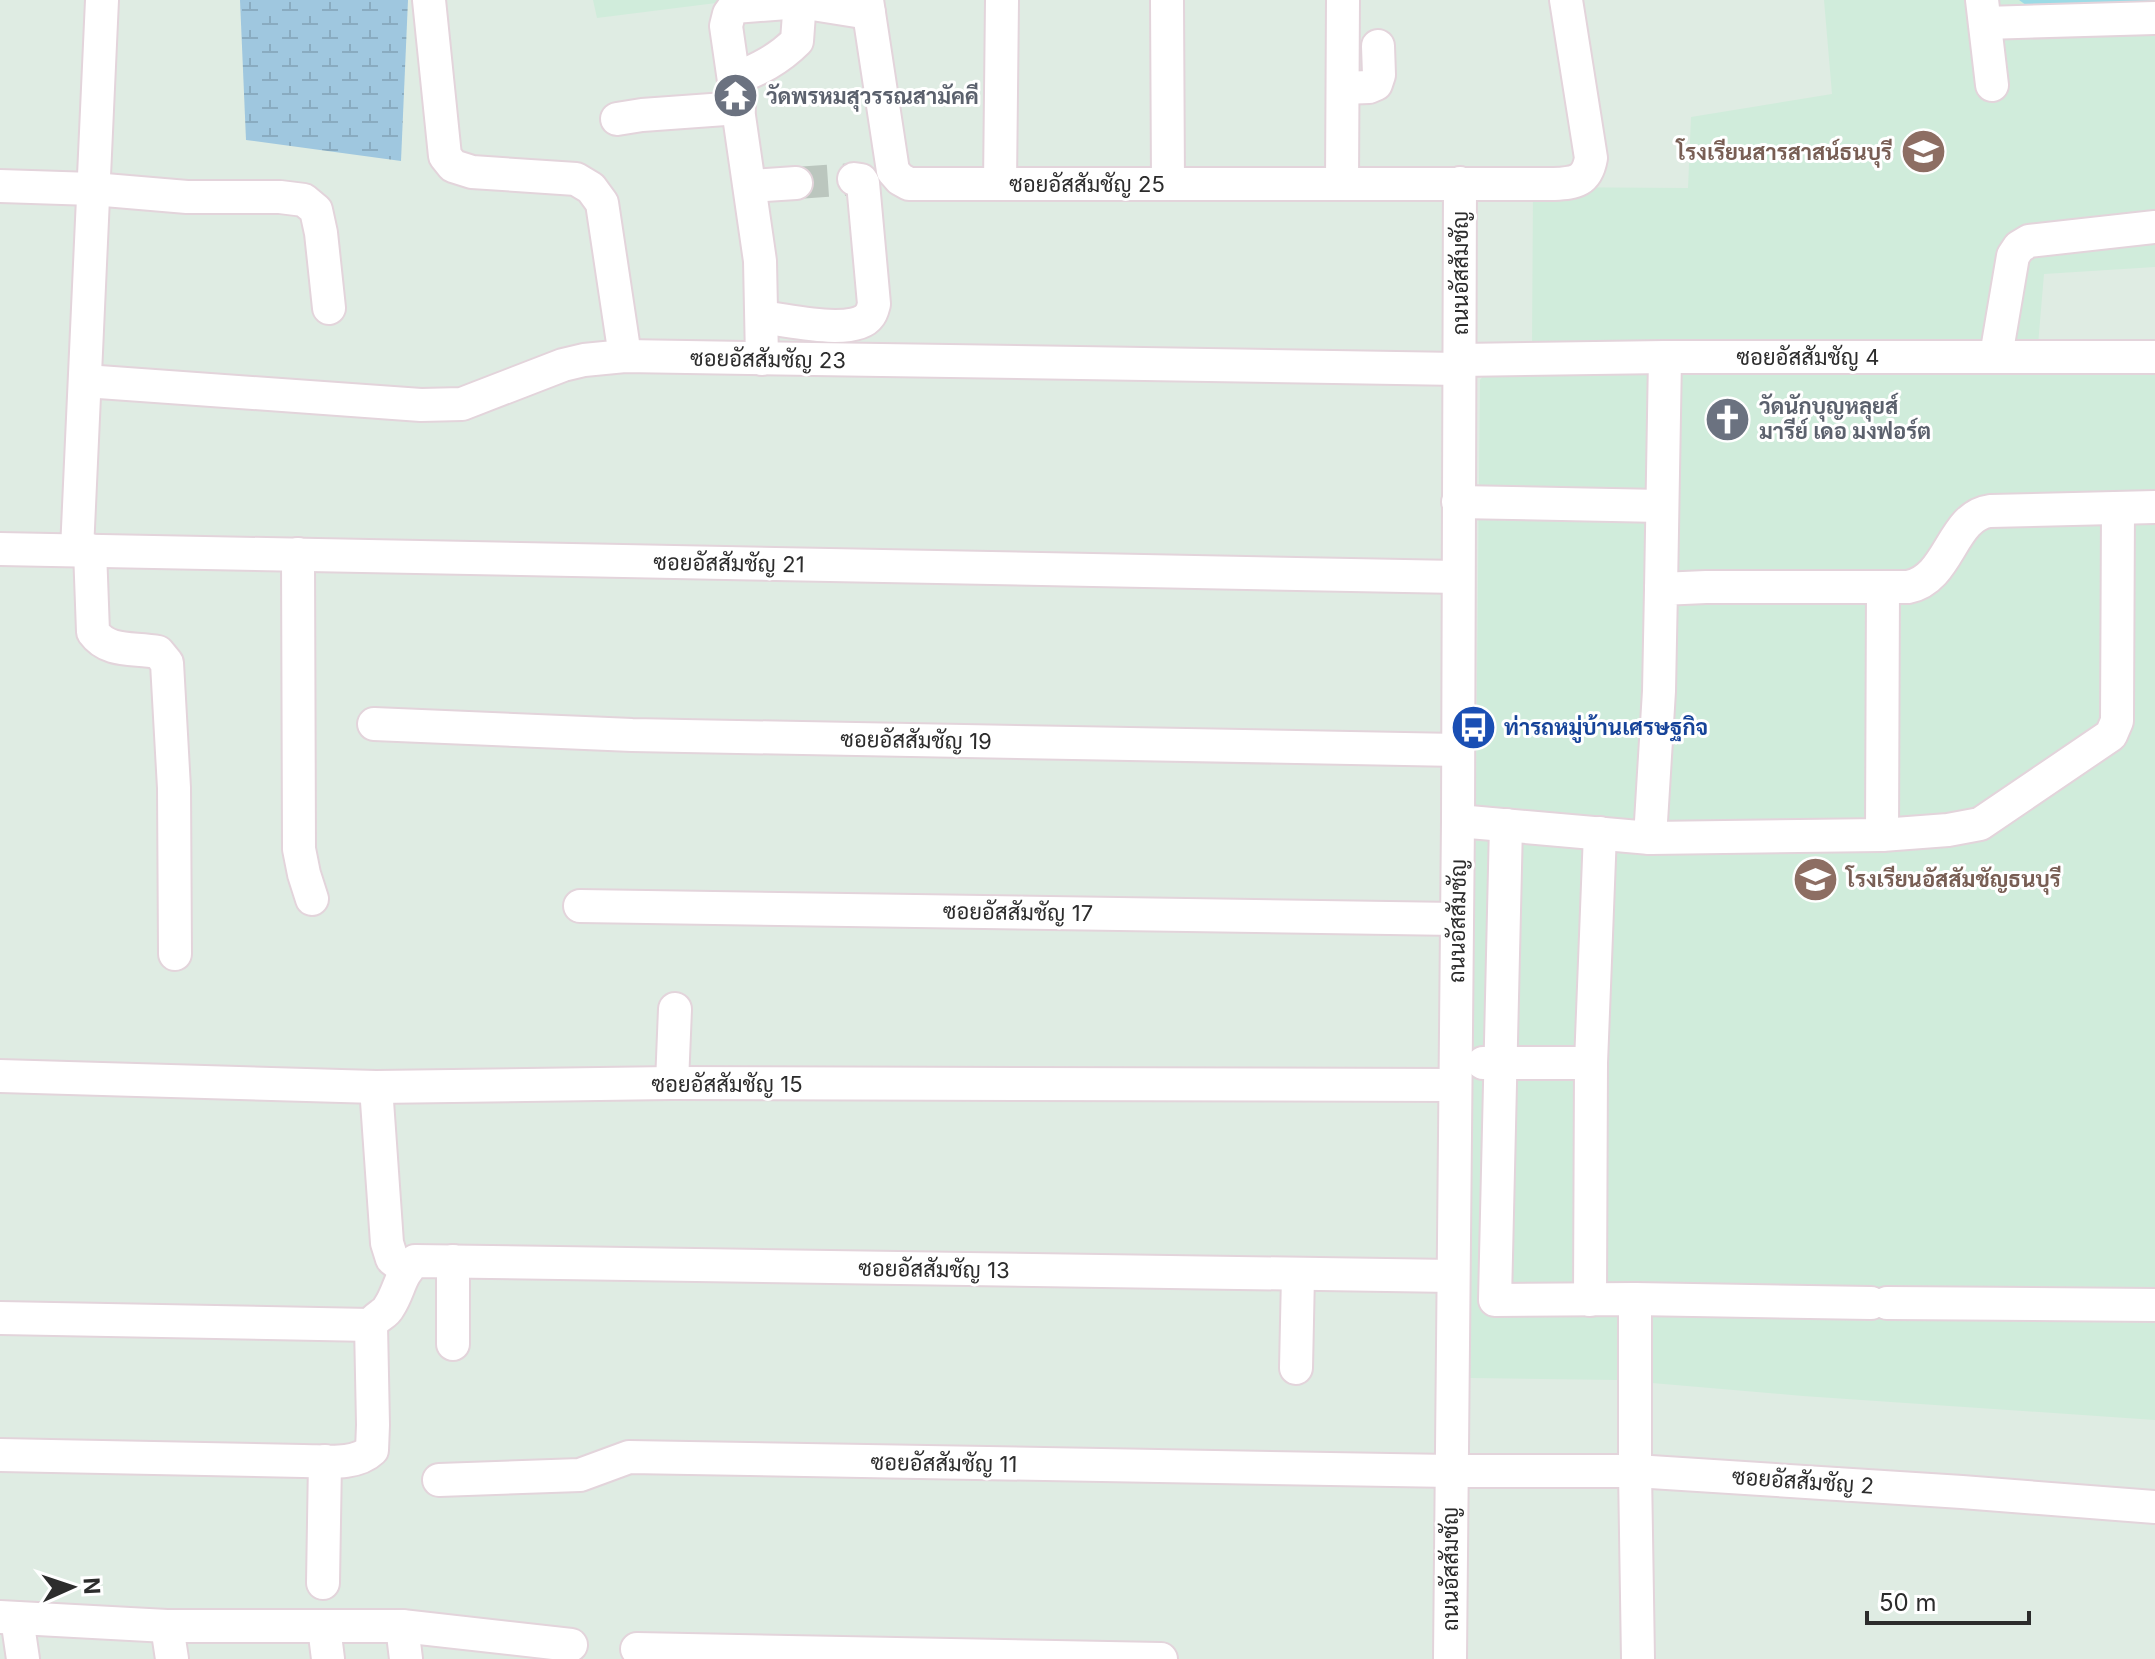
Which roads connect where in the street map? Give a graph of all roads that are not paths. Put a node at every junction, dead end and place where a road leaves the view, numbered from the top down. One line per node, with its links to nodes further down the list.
1 (102, 0): 24 (street)
2 (429, 0): 28 (street)
3 (1002, 0): 21 (street)
4 (1167, 0): 18 (street)
5 (1343, 0): 13 (street)
6 (1566, 0): 20 (street, ซอยอัสสัมชัญ 25)
7 (800, 1): 8 (street); 14 (street); 14 (street)
8 (868, 7): 21 (street, ซอยอัสสัมชัญ 25)
9 (1983, 12): 10 (street); 12 (street)
10 (2155, 18)
11 (1378, 46): 13 (street)
12 (1992, 85)
13 (1343, 88): 19 (street)
14 (737, 94): 15 (street); 23 (street)
15 (617, 119)
16 (854, 179): 27 (street)
17 (796, 183): 23 (street)
18 (1168, 183): 19 (street, ซอยอัสสัมชัญ 25); 21 (street, ซอยอัสสัมชัญ 25)
19 (1342, 183): 20 (street, ซอยอัสสัมชัญ 25)
20 (1460, 183): 33 (street, ถนนอัสสัมชัญ)
21 (1000, 184)
22 (0, 186): 24 (street)
23 (750, 186): 27 (street)
24 (93, 189): 26 (street); 34 (street)
25 (2155, 227): 29 (street)
26 (329, 308)
27 (762, 317): 32 (street)
28 (625, 356): 32 (street, ซอยอัสสัมชัญ 23); 34 (street, ซอยอัสสัมชัญ 23)
29 (1996, 356): 30 (street, ซอยอัสสัมชัญ 4); 31 (street, ซอยอัสสัมชัญ 4)
30 (1665, 357): 33 (street, ซอยอัสสัมชัญ 4); 36 (street)
31 (2155, 357)
32 (762, 359): 33 (street, ซอยอัสสัมชัญ 23)
33 (1460, 364): 35 (street, ถนนอัสสัมชัญ)
34 (85, 381): 40 (street)
35 (1458, 502): 36 (street); 42 (street, ถนนอัสสัมชัญ)
36 (1662, 506): 44 (street)
37 (2155, 507): 38 (street)
38 (2118, 508): 43 (street); 50 (street)
39 (0, 549): 40 (street, ซอยอัสสัมชัญ 21)
40 (84, 550): 41 (street, ซอยอัสสัมชัญ 21); 55 (street)
41 (298, 554): 42 (street, ซอยอัสสัมชัญ 21); 52 (street)
42 (1458, 577): 46 (street, ถนนอัสสัมชัญ)
43 (1883, 588): 44 (street); 50 (street)
44 (1661, 589): 51 (street)
45 (374, 724): 46 (street, ซอยอัสสัมชัญ 19)
46 (1458, 750): 47 (street, ถนนอัสสัมชัญ)
47 (1458, 821): 48 (street); 54 (street, ถนนอัสสัมชัญ)
48 (1506, 825): 49 (street); 57 (street)
49 (1600, 833): 51 (street); 58 (street)
50 (1882, 835): 51 (street)
51 (1650, 838)
52 (312, 899)
53 (580, 906): 54 (street, ซอยอัสสัมชัญ 17)
54 (1457, 919): 59 (street, ถนนอัสสัมชัญ)
55 (175, 954)
56 (675, 1009): 61 (street)
57 (1502, 1063): 58 (street, ซอยอัสสัมชัญ 15); 59 (street, ซอยอัสสัมชัญ 15); 68 (street)
58 (1591, 1063): 69 (street)
59 (1455, 1074): 61 (street, ซอยอัสสัมชัญ 15); 66 (street, ถนนอัสสัมชัญ)
60 (0, 1076): 62 (street, ซอยอัสสัมชัญ 15)
61 (672, 1083): 62 (street, ซอยอัสสัมชัญ 15)
62 (376, 1087): 64 (street)
63 (453, 1261): 64 (street, ซอยอัสสัมชัญ 13); 65 (street, ซอยอัสสัมชัญ 13); 73 (street)
64 (410, 1266): 72 (street)
65 (1298, 1275): 66 (street, ซอยอัสสัมชัญ 13); 74 (street)
66 (1452, 1289): 68 (street, ซอยอัสสัมชัญ 13); 77 (street, ถนนอัสสัมชัญ)
67 (1635, 1299): 69 (street, ซอยอัสสัมชัญ 13); 70 (street, ซอยอัสสัมชัญ 13); 78 (street)
68 (1495, 1300): 69 (street, ซอยอัสสัมชัญ 13)
69 (1590, 1300)
70 (2155, 1305)
71 (0, 1318): 72 (street)
72 (371, 1325): 76 (street)
73 (453, 1344)
74 (1296, 1368)
75 (0, 1455): 76 (street)
76 (325, 1461): 81 (street)
77 (1451, 1471): 78 (street, ซอยอัสสัมชัญ 2); 79 (street, ซอยอัสสัมชัญ 11); 94 (street, ถนนอัสสัมชัญ)
78 (1635, 1471): 80 (street, ซอยอัสสัมชัญ 2); 95 (street)
79 (439, 1480)
80 (2155, 1507)
81 (323, 1583)
82 (8, 1618): 83 (street); 89 (street)
83 (167, 1626): 85 (street); 90 (street)
84 (402, 1626): 85 (street); 87 (street); 92 (street)
85 (324, 1627): 91 (street)
86 (571, 1645): 87 (street)
87 (519, 1649)
88 (637, 1649): 93 (street)
89 (23, 1659)
90 (172, 1659)
91 (328, 1659)
92 (406, 1659)
93 (1161, 1659)
94 (1450, 1659)
95 (1638, 1659)

